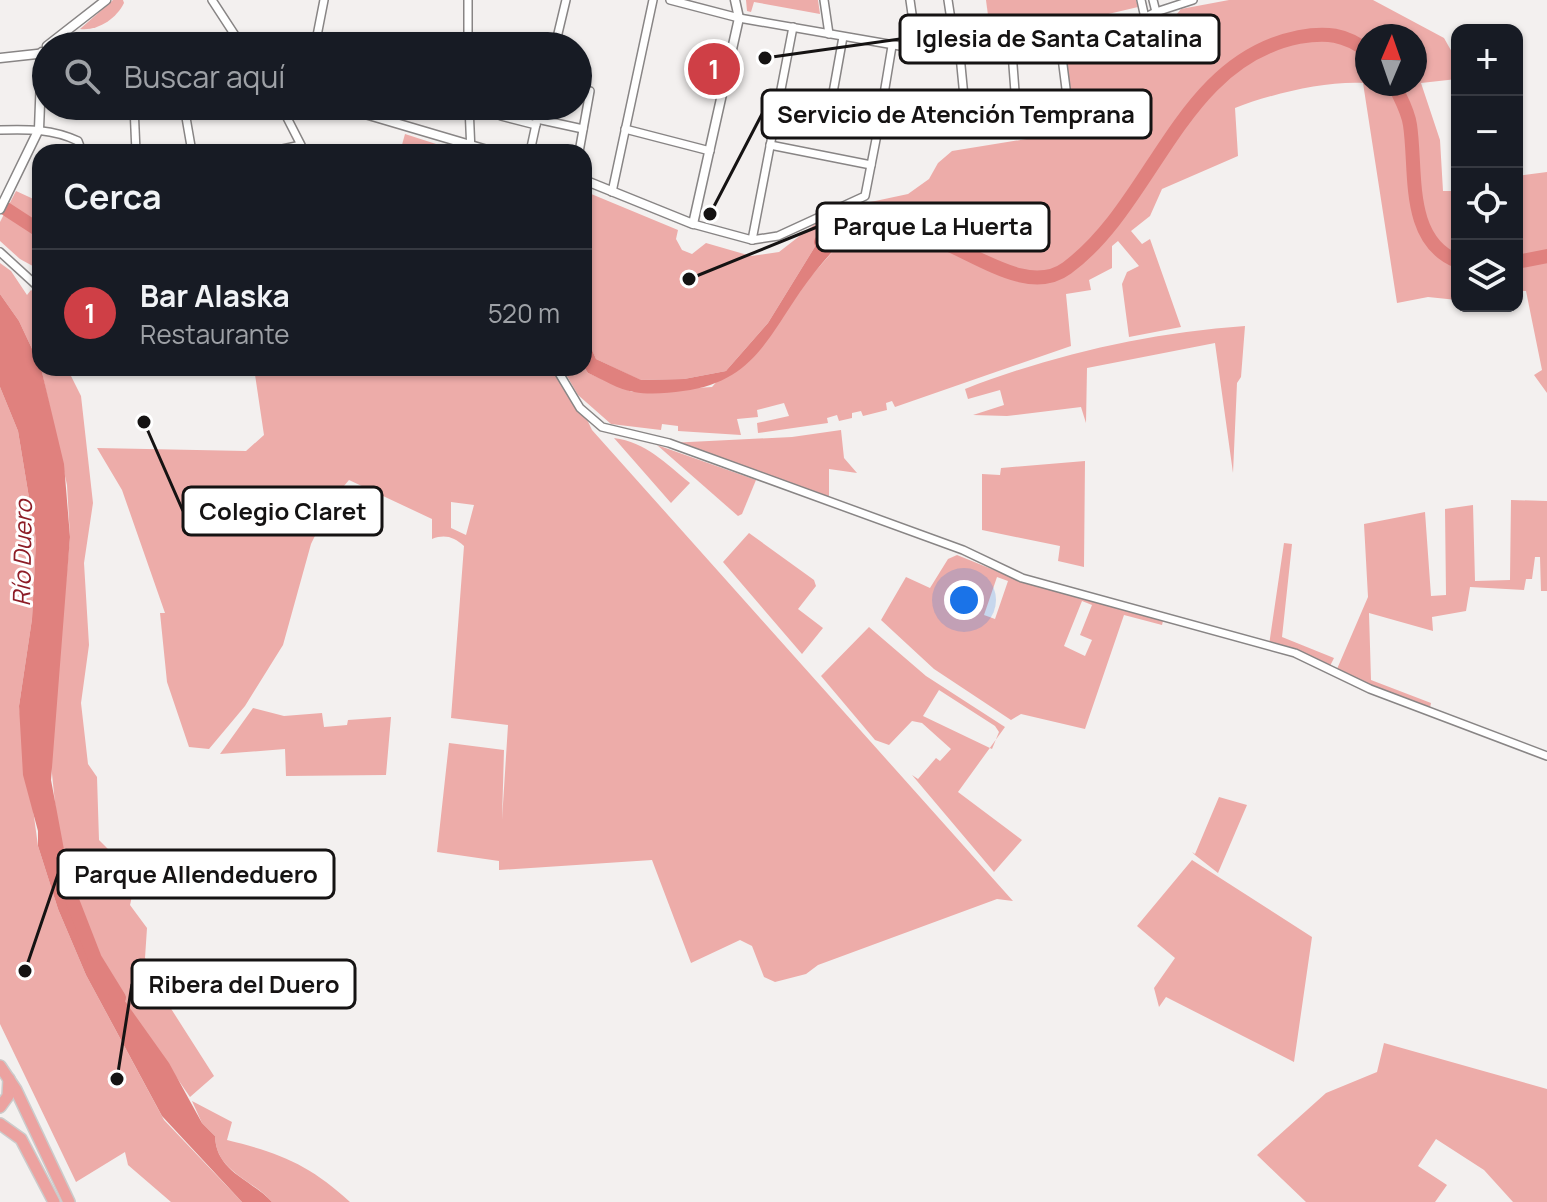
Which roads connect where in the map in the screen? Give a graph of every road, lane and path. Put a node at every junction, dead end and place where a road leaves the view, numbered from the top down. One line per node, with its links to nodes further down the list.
1 (106, 0): 19 (street)
2 (212, 0): 20 (street)
3 (324, 0): 21 (street)
4 (468, 0): 22 (street)
5 (566, 0): 23 (street)
6 (653, 0): 49 (street)
7 (670, 0): 16 (street)
8 (735, 0): 16 (street)
9 (824, 0): 24 (street)
10 (910, 0): 30 (street)
11 (948, 0): 29 (street)
12 (1141, 0): 17 (street)
13 (1153, 0): 15 (street)
14 (1189, 1): 15 (street)
15 (1156, 12): 17 (street)
16 (739, 18): 18 (street); 60 (street)
17 (1145, 18): 25 (street)
18 (793, 27): 24 (street); 33 (street)
19 (67, 32)
20 (233, 32)
21 (318, 32)
22 (468, 32)
23 (558, 32)
24 (829, 34): 26 (street)
25 (1059, 34): 27 (street); 35 (street)
26 (843, 37): 28 (street); 34 (street)
27 (1011, 39): 29 (street); 35 (street)
28 (892, 46): 30 (street); 45 (street)
29 (957, 46): 30 (street); 46 (street)
30 (917, 49)
31 (32, 52): 32 (street)
32 (0, 58)
33 (777, 105): 34 (street); 51 (street)
34 (829, 115): 45 (street)
35 (1017, 118): 46 (street)
36 (40, 120): 47 (street)
37 (135, 120): 53 (street)
38 (186, 120): 54 (street)
39 (290, 120): 55 (street)
40 (380, 120): 56 (street)
41 (470, 120): 57 (street)
42 (524, 120): 44 (street)
43 (585, 120): 48 (street)
44 (536, 122): 48 (street); 58 (street)
45 (879, 124): 46 (street); 61 (street)
46 (967, 128)
47 (39, 129): 50 (street); 52 (street); 64 (street)
48 (583, 129): 59 (street)
49 (625, 129): 60 (street); 63 (street)
50 (0, 130)
51 (770, 143): 61 (street); 66 (street)
52 (79, 144)
53 (136, 144)
54 (191, 144)
55 (301, 144)
56 (453, 144)
57 (471, 144)
58 (532, 144)
59 (580, 144)
60 (710, 151): 65 (street)
61 (871, 163): 66 (street)
62 (592, 183): 63 (street)
63 (612, 192): 65 (street)
64 (0, 209)
65 (693, 224): 66 (street)
66 (752, 240)
67 (0, 252): 68 (street)
68 (32, 281)
69 (561, 376): 70 (street)
70 (1547, 756)
71 (3, 1068): 72 (highway); 75 (highway)
72 (0, 1107)
73 (0, 1124): 74 (highway)
74 (54, 1202)
75 (69, 1202)

